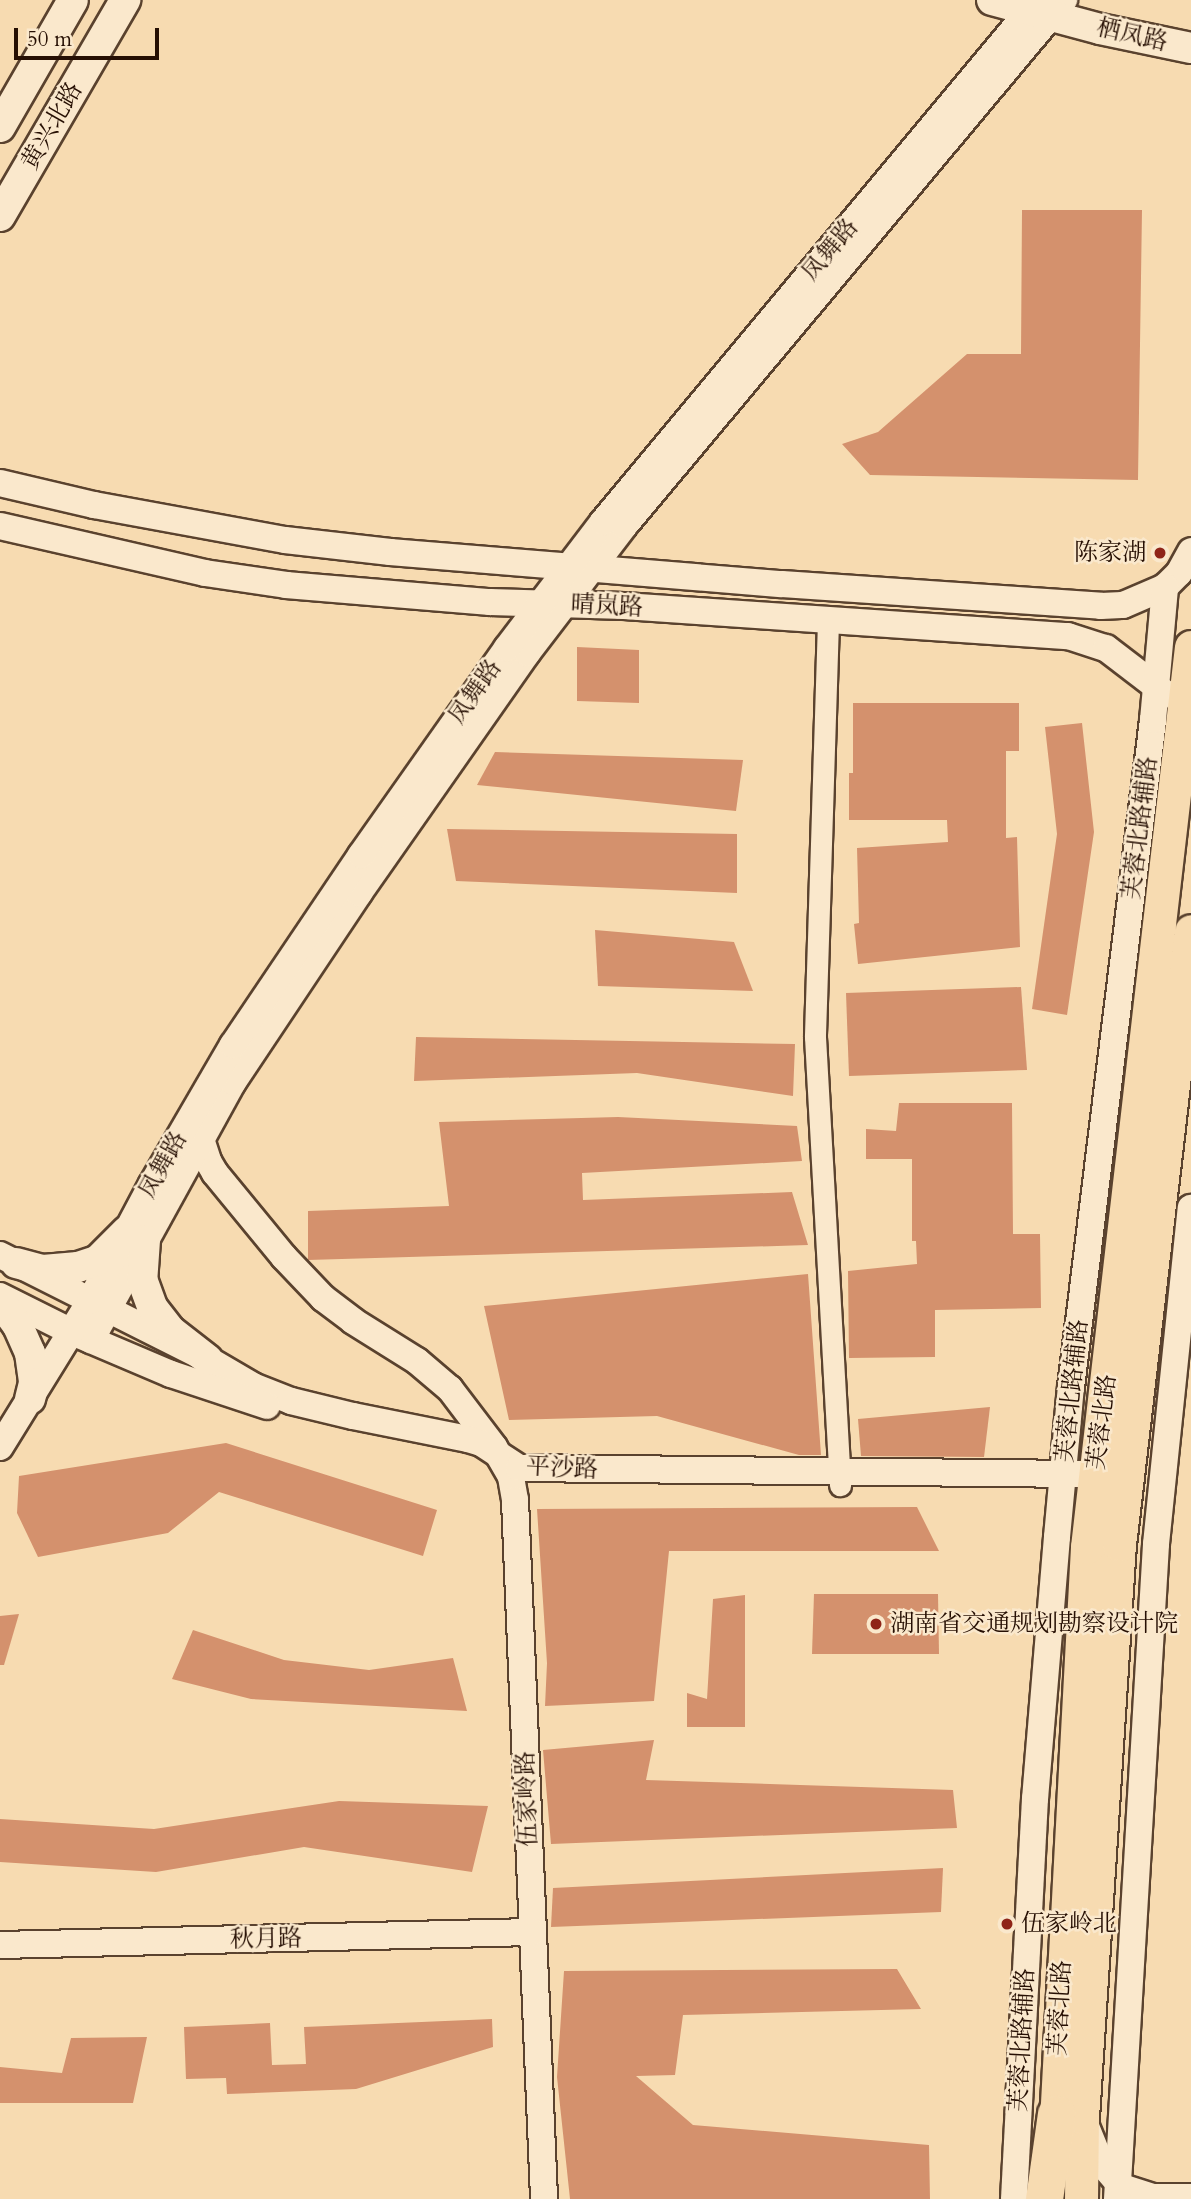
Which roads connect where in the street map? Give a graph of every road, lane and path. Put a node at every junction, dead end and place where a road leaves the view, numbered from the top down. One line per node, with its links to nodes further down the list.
1 (73, 0): 6 (main road, 黄兴北路)
2 (125, 0): 7 (main road, 黄兴北路)
3 (992, 0): 4 (main road, 栖凤路)
4 (1046, 6): 5 (main road, 栖凤路); 11 (street, 凤舞路)
5 (1191, 48)
6 (0, 127)
7 (0, 216)
8 (0, 483): 11 (street, 晴岚路)
9 (0, 526): 13 (street, 晴岚路)
10 (1191, 551): 12 (street, 晴岚路)
11 (580, 568): 12 (street, 晴岚路); 13 (street, 凤舞路)
12 (1165, 587): 16 (street, 芙蓉北路辅路)
13 (553, 604): 14 (street, 晴岚路); 21 (street, 凤舞路); 23 (street, 凤舞路)
14 (828, 621): 16 (street, 晴岚路); 32 (street)
15 (1191, 648): 17 (main road, 芙蓉北路)
16 (1157, 684): 17 (street, 晴岚路); 19 (street, 芙蓉北路辅路)
17 (1184, 724): 20 (main road, 芙蓉北路)
18 (1191, 930): 35 (main road, 芙蓉北路)
19 (1110, 1068): 20 (street); 33 (street, 芙蓉北路辅路)
20 (1142, 1072): 35 (main road, 芙蓉北路)
21 (201, 1139): 23 (street, 凤舞路); 31 (street, 伍家岭路)
22 (1191, 1208): 43 (street)
23 (136, 1236): 24 (main road); 26 (street, 凤舞路); 28 (main road)
24 (8, 1259): 26 (street, 平沙路)
25 (0, 1298): 27 (street, 平沙路); 29 (main road)
26 (99, 1306): 27 (street, 凤舞路); 28 (street, 平沙路)
27 (81, 1336): 29 (street, 凤舞路); 34 (street, 平沙路)
28 (207, 1359): 31 (street, 平沙路)
29 (30, 1399): 30 (street, 凤舞路)
30 (0, 1447)
31 (500, 1456): 32 (street, 平沙路); 34 (street, 伍家岭路)
32 (839, 1478): 33 (street, 平沙路); 34 (street, 平沙路)
33 (1062, 1481): 35 (street, 平沙路); 36 (street, 芙蓉北路辅路)
34 (511, 1482): 38 (street, 伍家岭路)
35 (1111, 1482): 37 (main road, 芙蓉北路); 42 (main road, 芙蓉北路)
36 (1042, 1730): 37 (street); 41 (street, 芙蓉北路辅路)
37 (1075, 1731): 42 (main road, 芙蓉北路)
38 (532, 1925): 39 (street, 秋月路); 40 (street, 秋月路); 45 (street, 伍家岭路)
39 (0, 1928)
40 (0, 1945)
41 (1018, 2090): 42 (street); 46 (street, 芙蓉北路辅路)
42 (1065, 2107): 43 (main road); 47 (main road); 48 (highway); 49 (main road, 芙蓉北路); 50 (main road, 芙蓉北路)
43 (1109, 2194): 44 (street)
44 (1191, 2197)
45 (544, 2199)
46 (1014, 2199)
47 (1037, 2199)
48 (1044, 2199)
49 (1054, 2199)
50 (1081, 2199)

